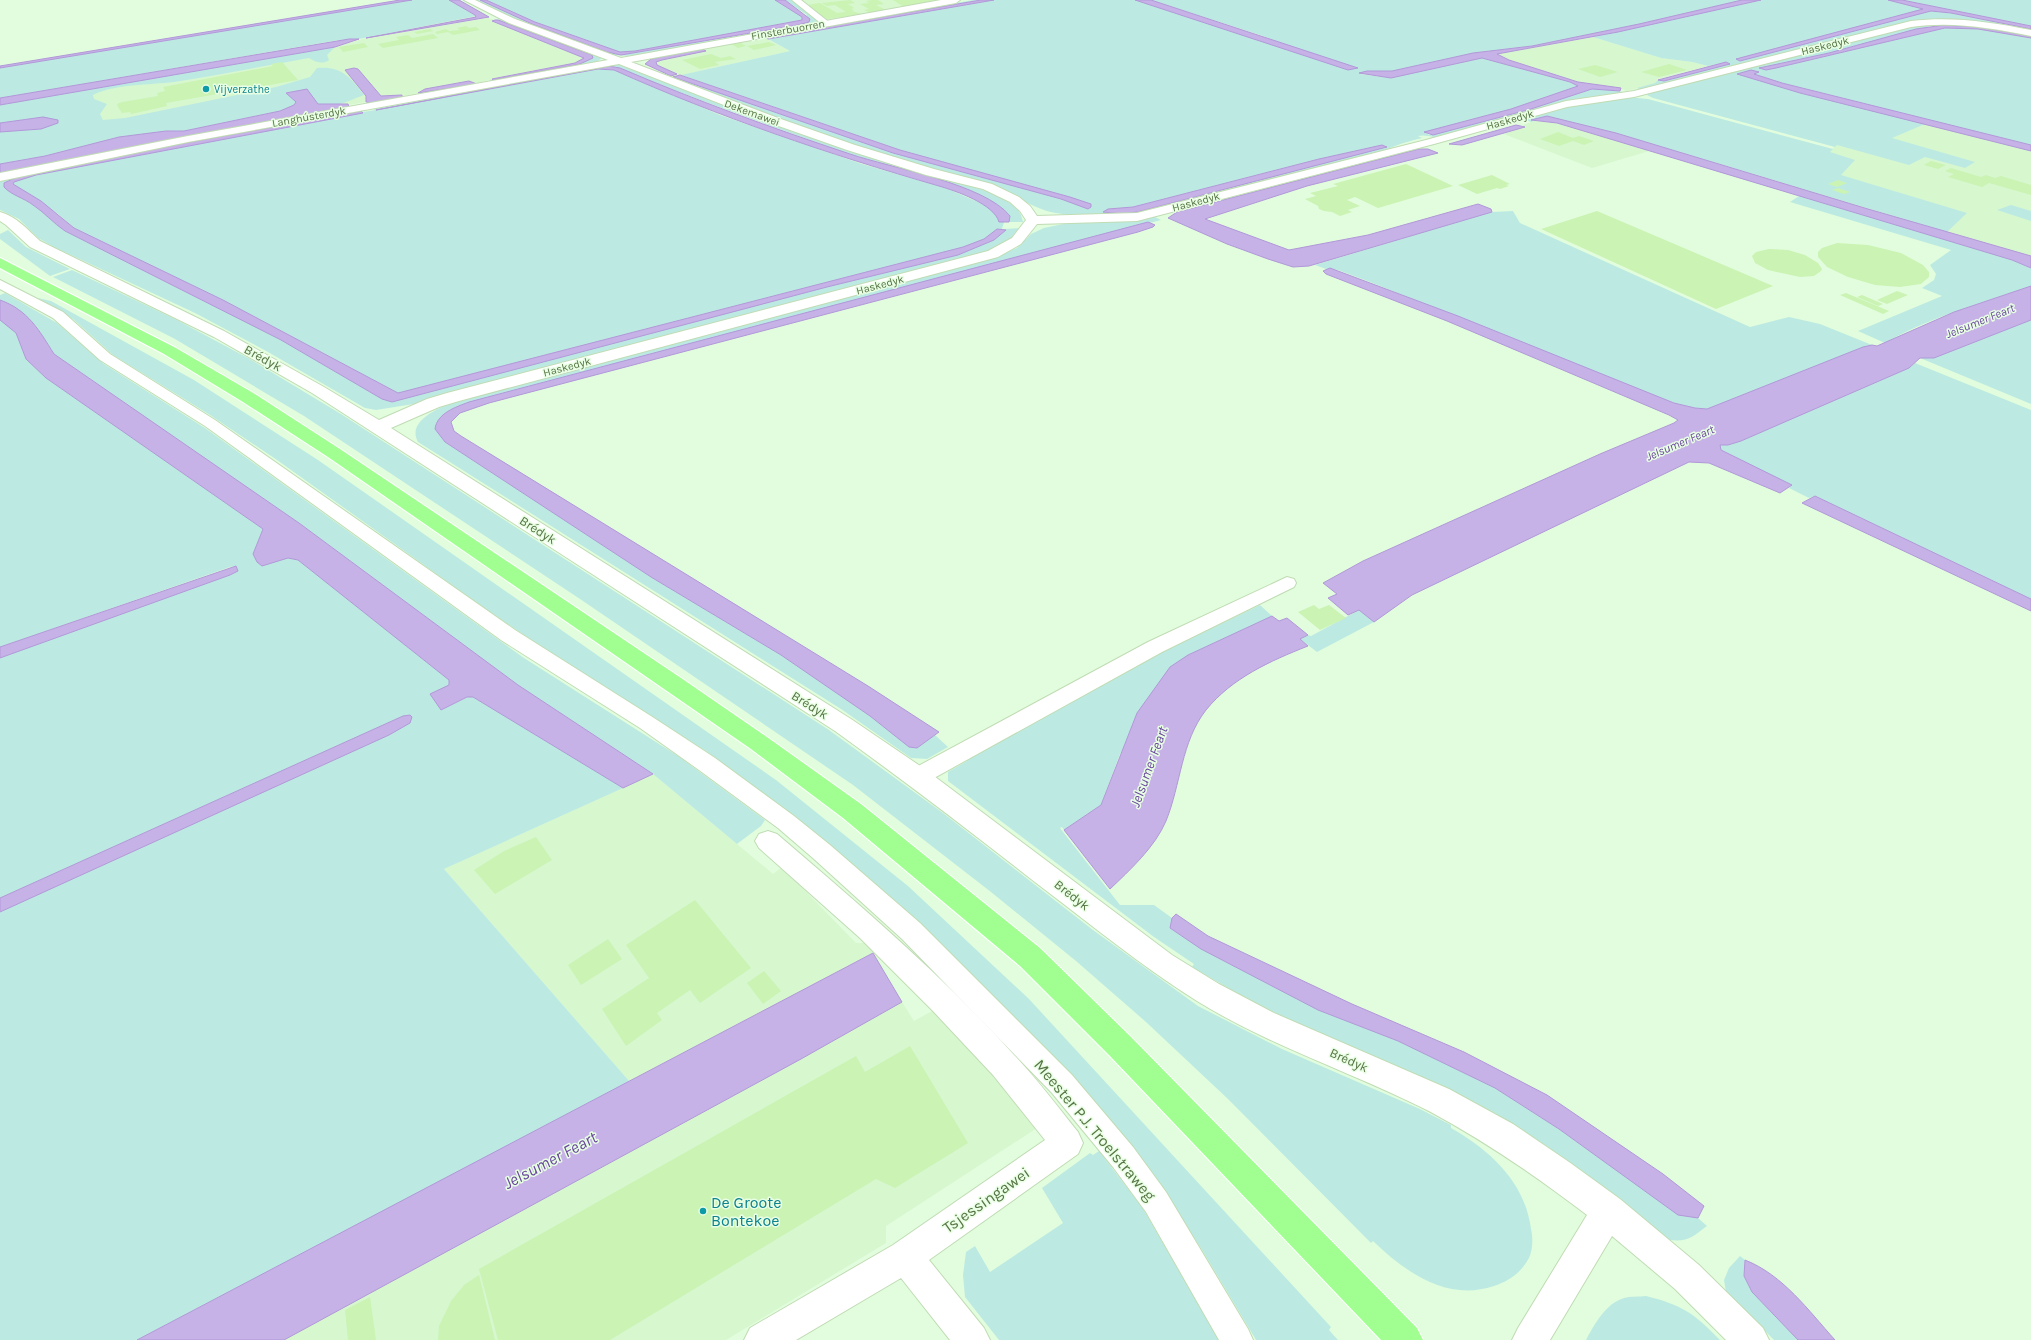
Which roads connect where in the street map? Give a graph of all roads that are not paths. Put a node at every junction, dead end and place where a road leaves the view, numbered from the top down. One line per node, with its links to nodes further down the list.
1 (468, 0): 6 (street, Dekemawei)
2 (796, 0): 4 (lane)
3 (956, 0): 4 (street, Finsterbuorren)
4 (826, 23): 6 (street, Finsterbuorren)
5 (2031, 32): 9 (street, Haskedyk)
6 (619, 60): 7 (street, Langhústerdyk); 9 (street, Dekemawei)
7 (0, 177)
8 (0, 216): 12 (street, Brédyk)
9 (1033, 220): 12 (street, Haskedyk)
10 (0, 262): 21 (main road)
11 (0, 284): 20 (lane, Meester P.J. Troelstraweg)
12 (378, 427): 14 (street, Brédyk)
13 (1287, 583): 14 (lane)
14 (917, 777): 16 (street, Brédyk)
15 (768, 841): 17 (street, Tsjessingawei)
16 (1608, 1211): 22 (street); 23 (street)
17 (905, 1257): 18 (street, Tsjessingawei); 19 (street)
18 (762, 1340)
19 (972, 1340)
20 (1237, 1340)
21 (1405, 1340)
22 (1530, 1340)
23 (1751, 1340)

